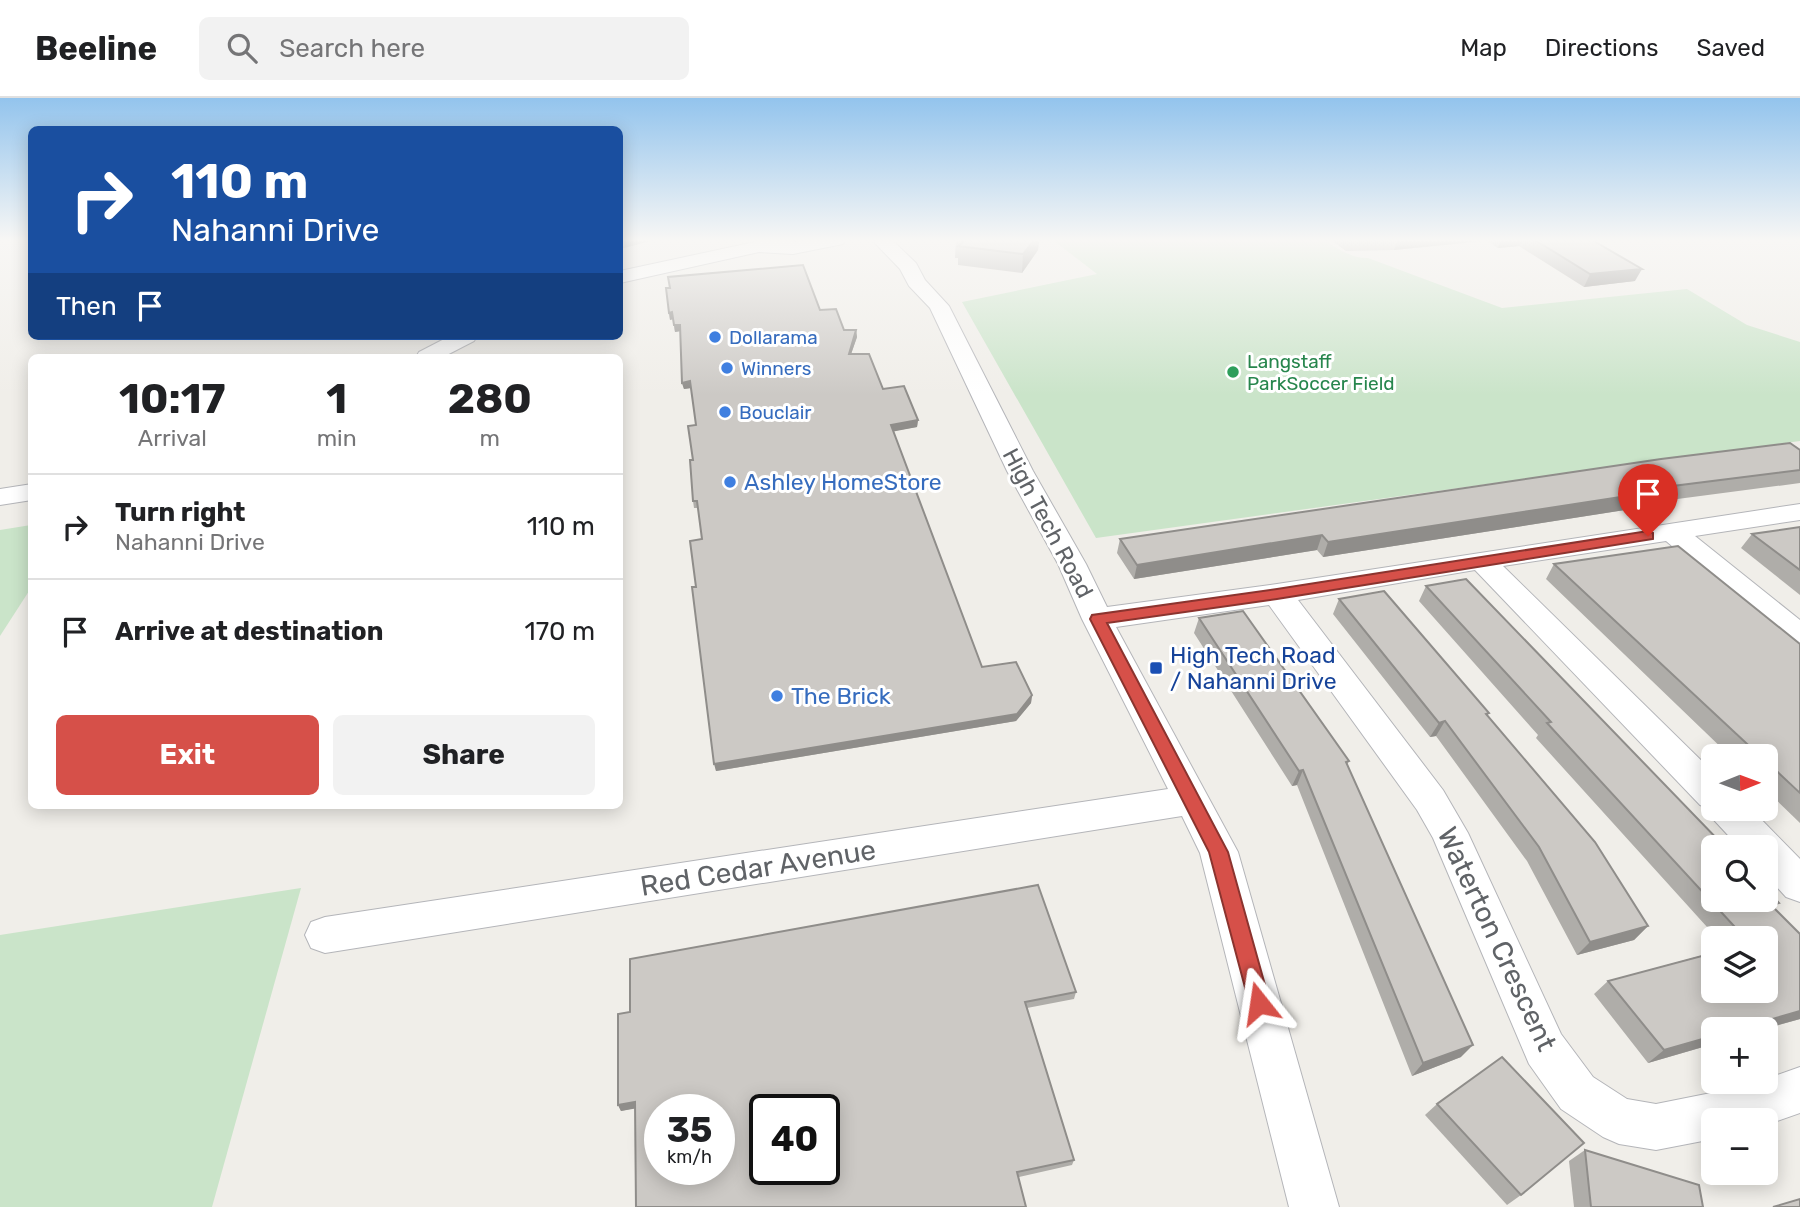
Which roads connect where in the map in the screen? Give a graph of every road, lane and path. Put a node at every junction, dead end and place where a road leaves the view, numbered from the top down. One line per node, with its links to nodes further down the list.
1 (925, 292): 10 (street, High Tech Road)
2 (459, 340): 3 (street)
3 (433, 354)
4 (28, 493): 5 (street)
5 (0, 497)
6 (1800, 512): 7 (street)
7 (1672, 532): 8 (street); 11 (street)
8 (1481, 560): 9 (street); 12 (street)
9 (1277, 594): 10 (street); 19 (street, Waterton Crescent)
10 (1097, 619): 13 (street, High Tech Road)
11 (1800, 636)
12 (1701, 783)
13 (1191, 800): 18 (street, Red Cedar Avenue); 20 (street, High Tech Road)
14 (1739, 821): 15 (street)
15 (1752, 835)
16 (1778, 862): 17 (street)
17 (1800, 885)
18 (325, 935)
19 (1800, 1090)
20 (1314, 1207)

